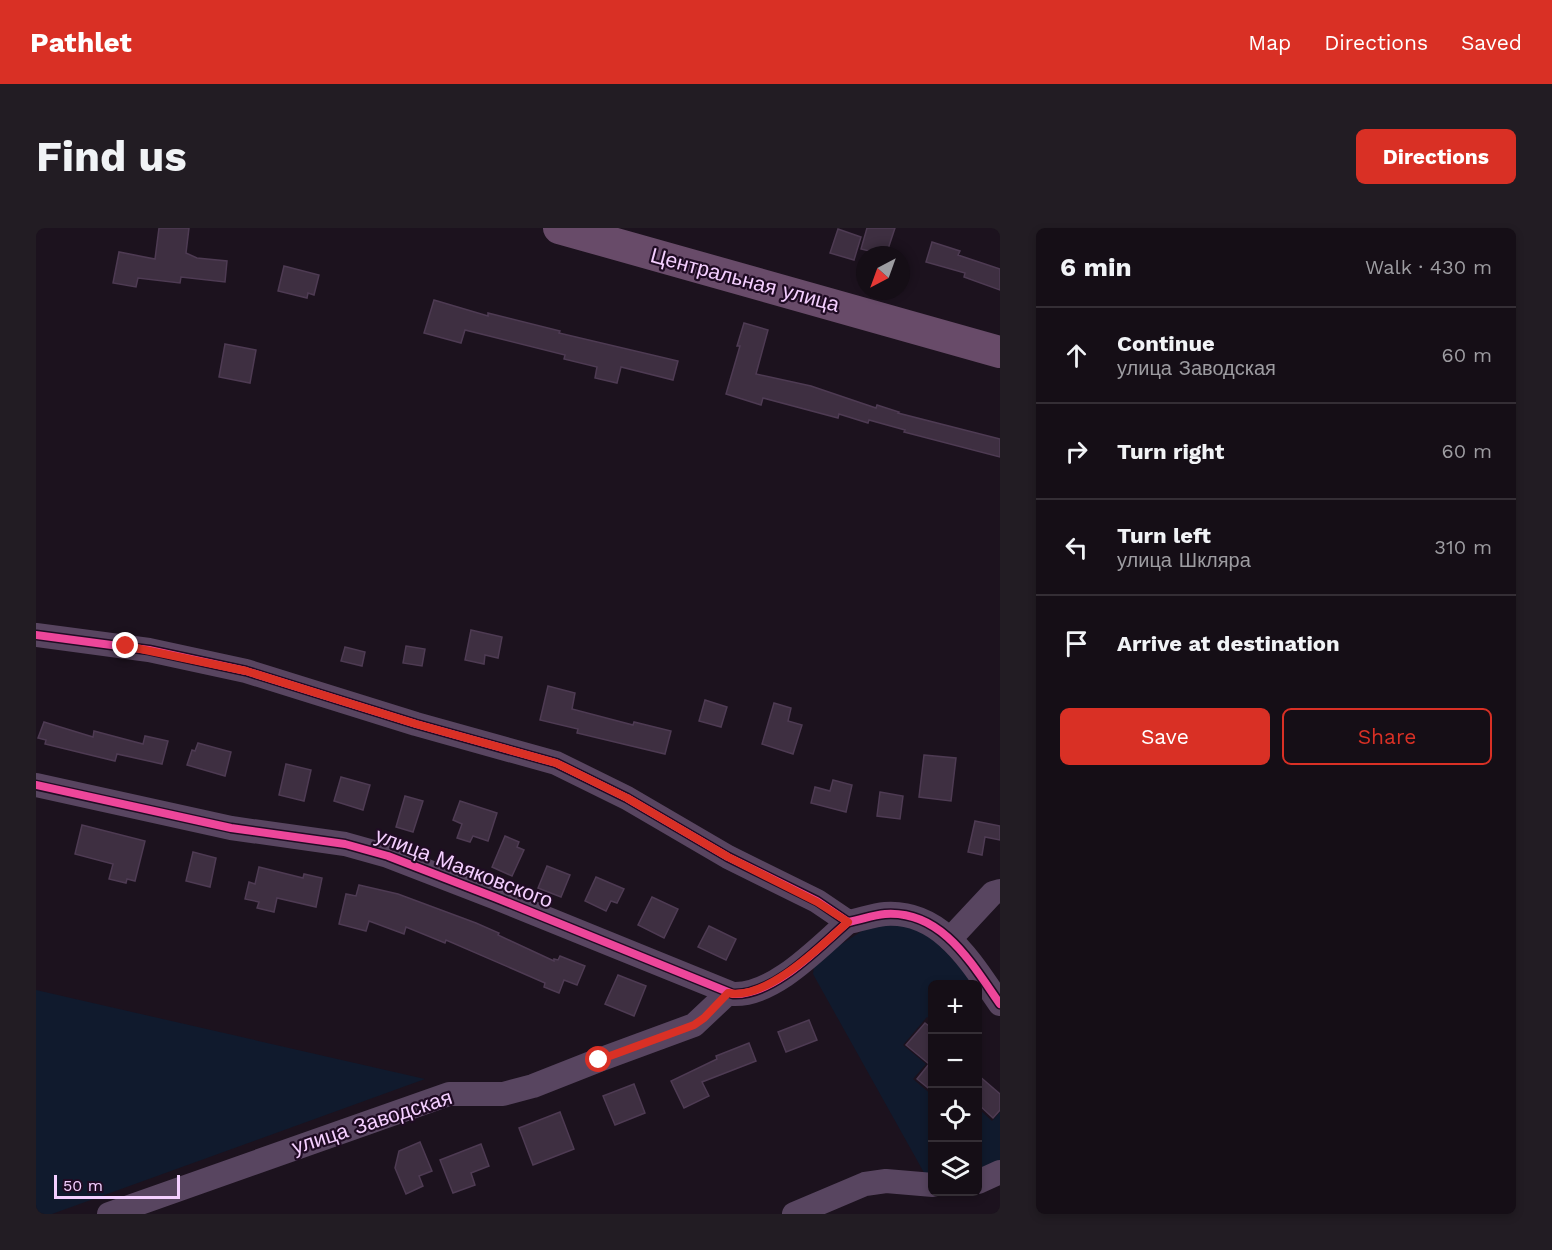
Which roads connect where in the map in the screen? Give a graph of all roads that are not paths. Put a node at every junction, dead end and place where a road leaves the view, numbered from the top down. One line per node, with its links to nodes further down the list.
1 (559, 228): 2 (main road, Центральная улица)
2 (1000, 352)
3 (36, 635): 6 (street)
4 (36, 785): 8 (street, улица Маяковского)
5 (1000, 891): 7 (street)
6 (848, 922): 7 (street); 8 (street)
7 (951, 939): 9 (street)
8 (728, 993): 13 (street, улица Заводская)
9 (1000, 1004)
10 (1000, 1172): 11 (street)
11 (982, 1180)
12 (928, 1185): 14 (street)
13 (109, 1214)
14 (794, 1214)

